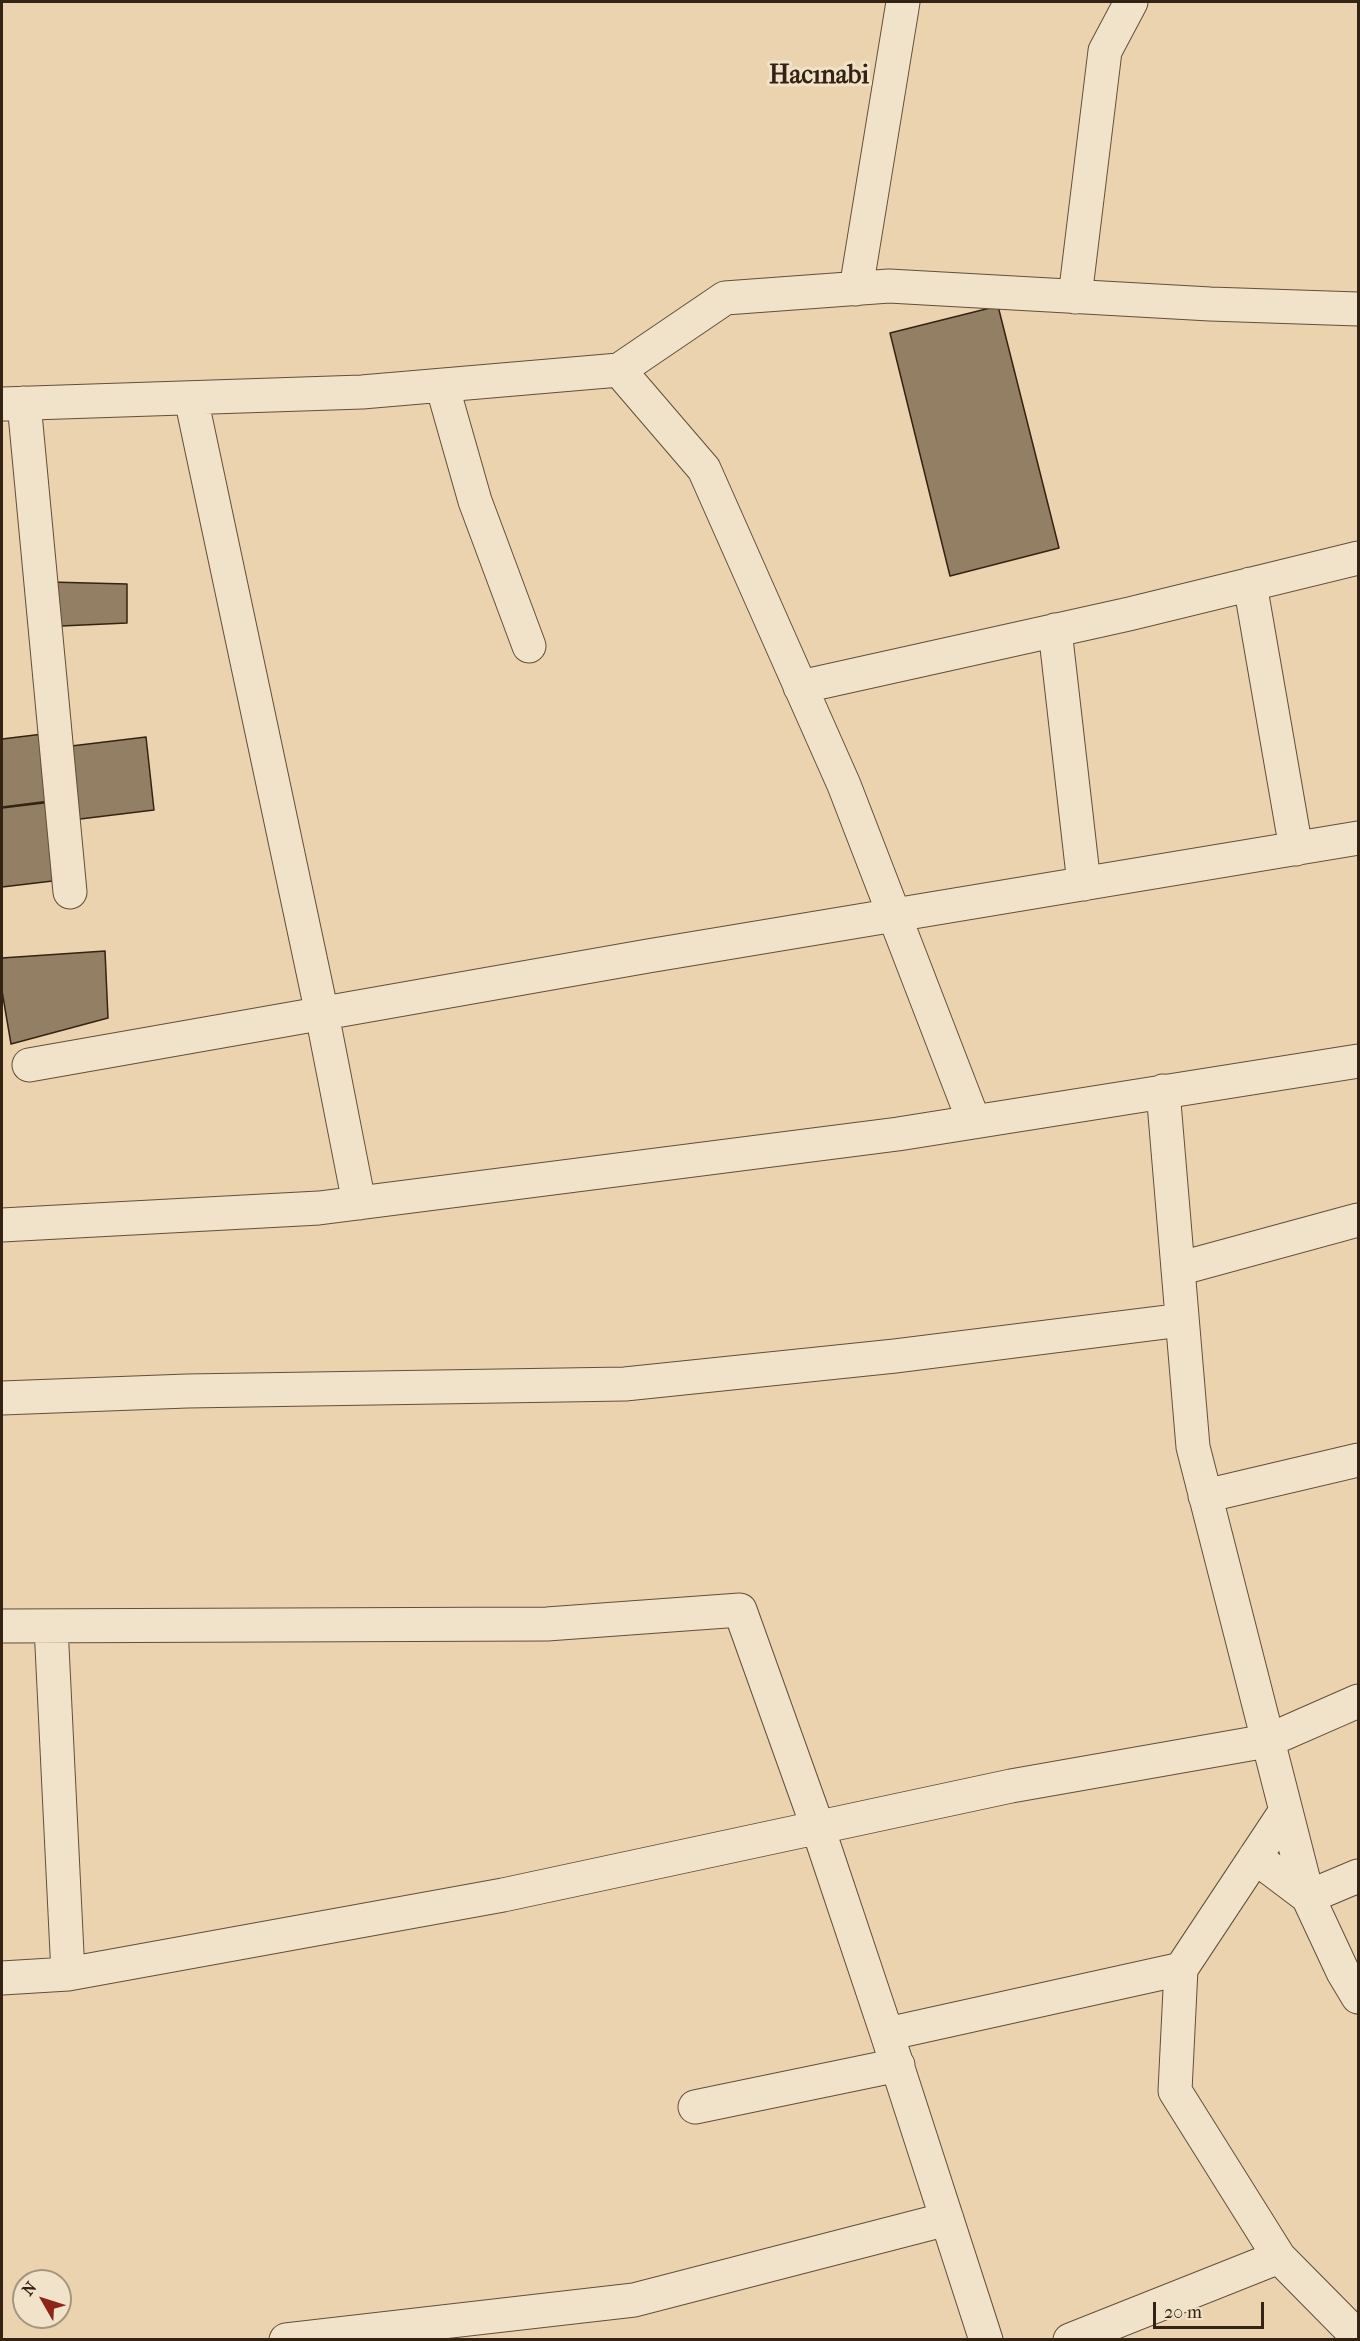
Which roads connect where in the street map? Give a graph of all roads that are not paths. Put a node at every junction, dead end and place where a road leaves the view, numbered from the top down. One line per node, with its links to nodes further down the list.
1 (903, 2): 3 (street)
2 (1131, 2): 4 (street)
3 (856, 289): 4 (street); 6 (street)
4 (1075, 297): 5 (street)
5 (1359, 309)
6 (619, 370): 7 (street); 14 (street)
7 (442, 385): 8 (street); 13 (street)
8 (191, 398): 9 (street); 20 (street)
9 (13, 404): 18 (street)
10 (1359, 558): 11 (street)
11 (1250, 584): 12 (street); 16 (street)
12 (1054, 630): 14 (street); 17 (street)
13 (529, 646)
14 (800, 687): 19 (street)
15 (1359, 838): 16 (street)
16 (1296, 849): 17 (street)
17 (1084, 884): 19 (street)
18 (70, 892)
19 (894, 915): 20 (street); 24 (street)
20 (322, 1014): 22 (street); 25 (street)
21 (1359, 1060): 23 (street)
22 (29, 1065)
23 (1163, 1092): 24 (street); 28 (street)
24 (974, 1122): 25 (street)
25 (359, 1203): 27 (street)
26 (1359, 1220): 28 (street)
27 (2, 1226)
28 (1178, 1269): 29 (street)
29 (1182, 1320): 30 (street); 32 (street)
30 (2, 1398)
31 (1359, 1460): 32 (street)
32 (1205, 1497): 36 (street)
33 (2, 1626): 34 (street)
34 (51, 1626): 38 (street); 43 (street)
35 (1359, 1701): 36 (street)
36 (1267, 1741): 37 (street); 38 (street)
37 (1285, 1812): 39 (street); 41 (street)
38 (818, 1828): 43 (street); 46 (street)
39 (1255, 1857): 41 (street); 42 (street)
40 (1359, 1876): 41 (street)
41 (1308, 1897): 45 (street)
42 (1181, 1969): 46 (street); 50 (street)
43 (68, 1974): 44 (street)
44 (2, 1978)
45 (1359, 1997)
46 (887, 2034): 47 (street)
47 (898, 2065): 48 (street); 49 (street)
48 (695, 2107)
49 (947, 2219): 53 (street); 54 (street)
50 (1279, 2257): 51 (street); 52 (street)
51 (1109, 2332): 55 (street)
52 (1359, 2337)
53 (286, 2340)
54 (986, 2340)
55 (1070, 2340)

